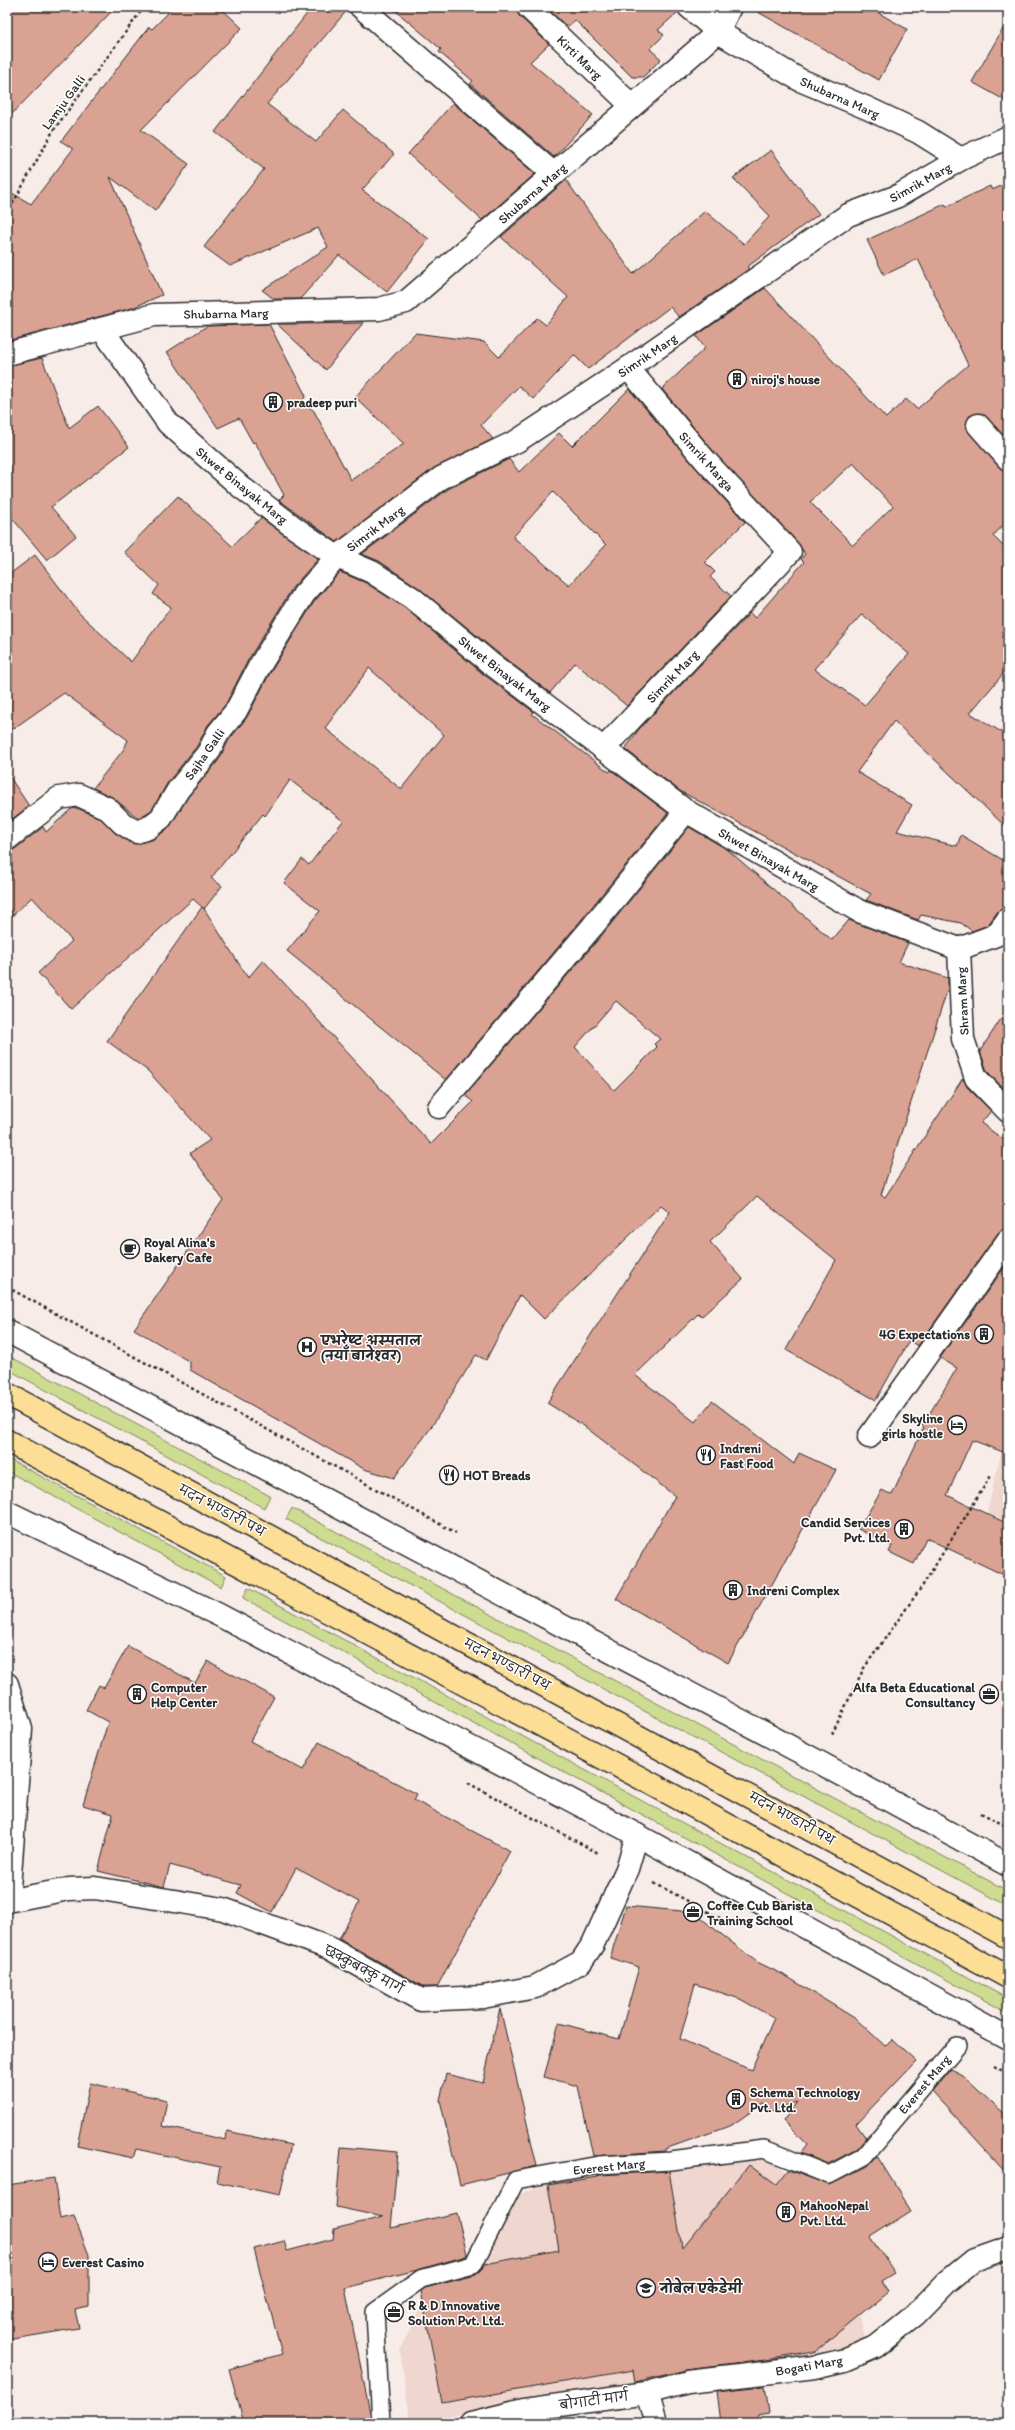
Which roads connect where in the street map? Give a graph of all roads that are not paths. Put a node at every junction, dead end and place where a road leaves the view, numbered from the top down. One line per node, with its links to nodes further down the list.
1 (362, 7): 9 (street)
2 (528, 7): 6 (street, Kirti Marg)
3 (689, 7): 5 (street)
4 (730, 7): 5 (street)
5 (718, 32): 6 (street, Shubarna Marg); 8 (street, Shubarna Marg)
6 (632, 106): 9 (street, Shubarna Marg)
7 (1008, 137): 8 (street)
8 (961, 159): 12 (street, Simrik Marg)
9 (554, 174): 10 (street, Shubarna Marg)
10 (102, 330): 11 (street, Shubarna Marg); 16 (street, Shwet Binayak Marg)
11 (7, 354)
12 (628, 368): 15 (street, Simrik Marga); 16 (street, Simrik Marg)
13 (978, 425): 14 (street)
14 (1008, 459)
15 (790, 552): 17 (street, Simrik Marg)
16 (337, 557): 17 (street, Shwet Binayak Marg); 19 (street, Sajha Galli)
17 (603, 749): 18 (street, Shwet Binayak Marg)
18 (686, 811): 21 (street, Shwet Binayak Marg); 22 (street)
19 (7, 839)
20 (1008, 919): 21 (street)
21 (959, 949): 23 (street, Shram Marg)
22 (439, 1107)
23 (1008, 1111)
24 (1008, 1240): 27 (street)
25 (7, 1331): 32 (street)
26 (7, 1394): 34 (highway, मदन भण्डारी पथ)
27 (869, 1437)
28 (7, 1441): 35 (highway)
29 (7, 1512): 31 (street)
30 (7, 1684): 33 (street)
31 (637, 1835): 33 (street, छक्कुबक्कु मार्ग); 36 (street)
32 (1008, 1865)
33 (8, 1901)
34 (1007, 1936)
35 (1008, 1977)
36 (1008, 2038)
37 (957, 2046): 40 (lane, Everest Marg)
38 (1008, 2248): 39 (street, Bogati Marg)
39 (647, 2392): 41 (street, बोगाटी मार्ग); 42 (street)
40 (381, 2423)
41 (471, 2423)
42 (656, 2423)

